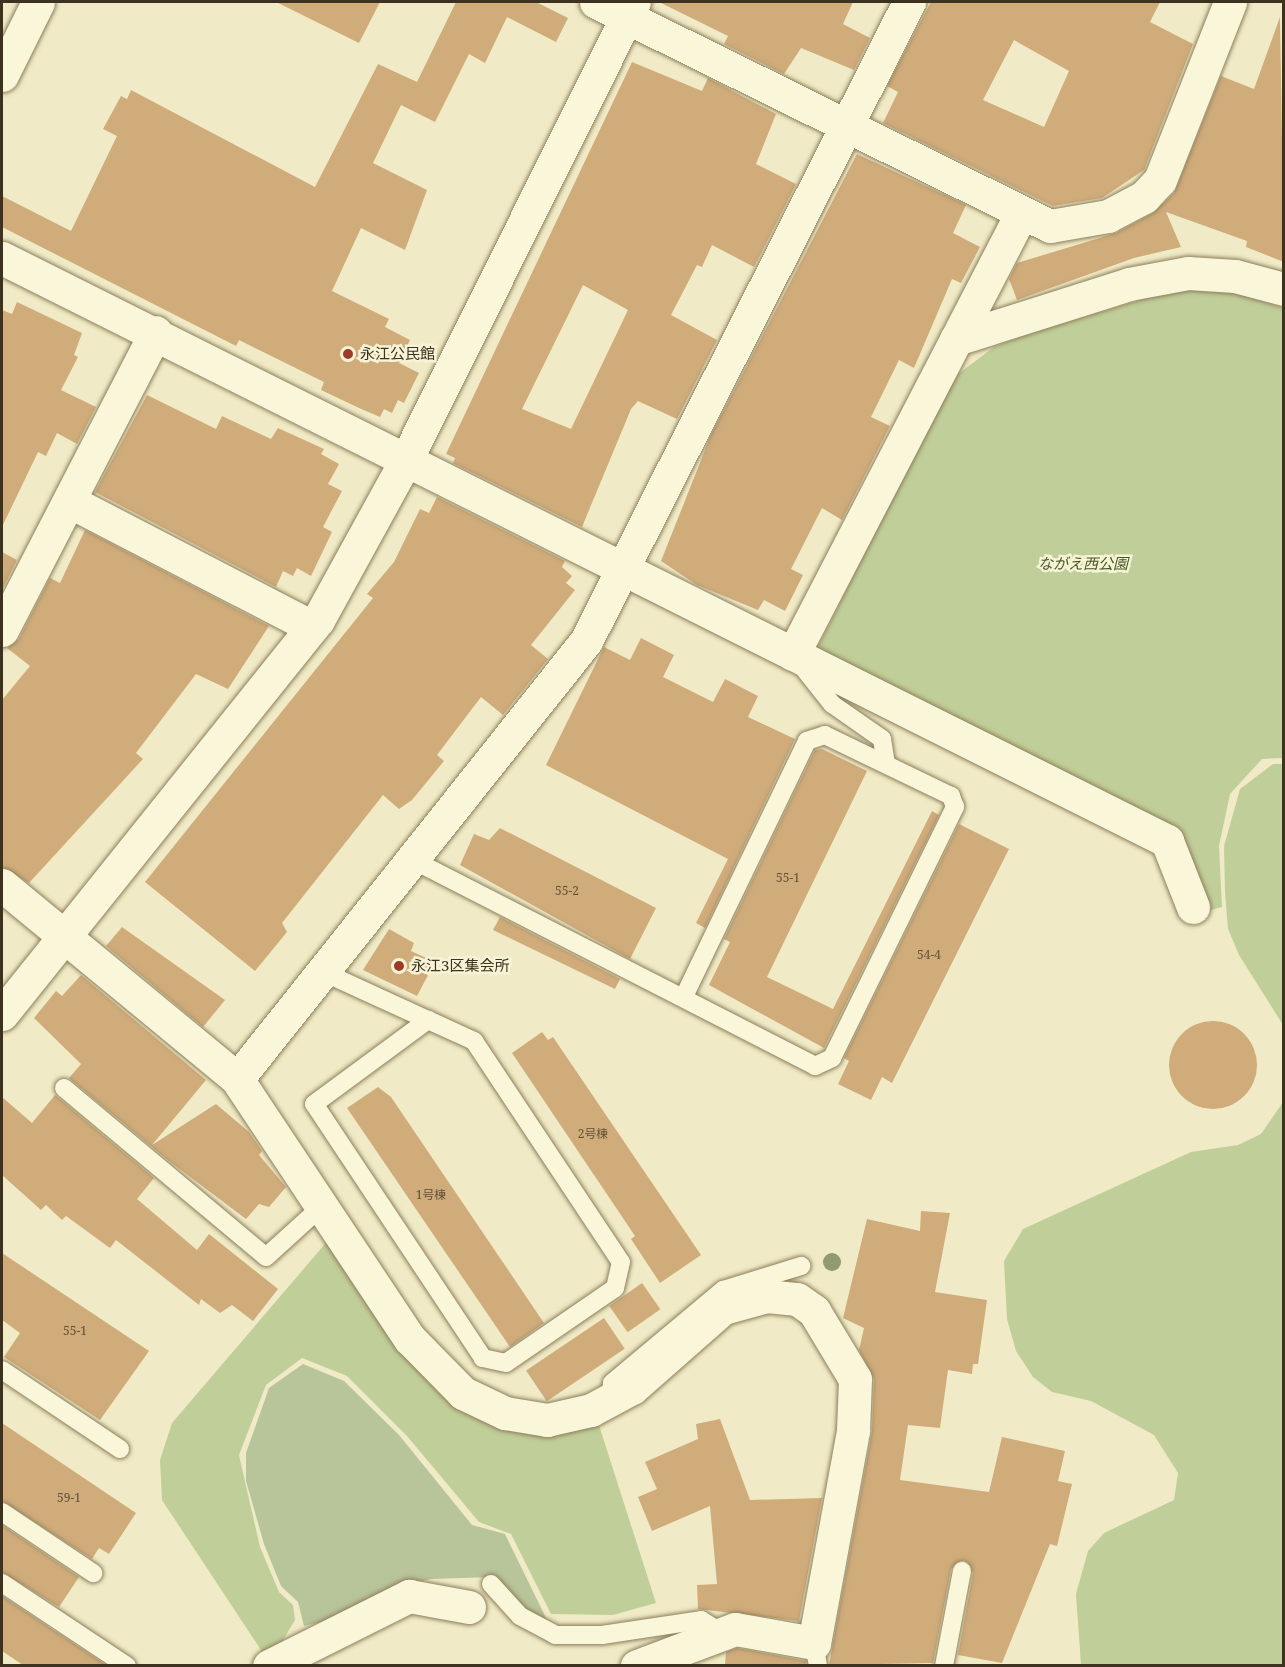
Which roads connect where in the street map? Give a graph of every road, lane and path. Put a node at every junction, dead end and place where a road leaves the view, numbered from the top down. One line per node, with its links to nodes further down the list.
1 (38, 2): 6 (street)
2 (596, 2): 5 (street)
3 (909, 2): 7 (street)
4 (1230, 2): 8 (street)
5 (630, 9): 7 (street); 13 (street)
6 (2, 75)
7 (849, 124): 8 (street); 15 (street)
8 (1021, 215): 12 (street)
9 (2, 258): 11 (street)
10 (1284, 289): 12 (street)
11 (156, 332): 13 (street); 14 (street)
12 (956, 339): 18 (street)
13 (407, 458): 15 (street); 16 (street)
14 (69, 501): 16 (street); 17 (street)
15 (626, 568): 18 (street); 20 (street)
16 (312, 627): 23 (street)
17 (2, 630)
18 (793, 654): 19 (lane); 22 (street)
19 (886, 764): 25 (lane); 25 (lane)
20 (413, 860): 24 (street); 25 (lane)
21 (2, 885): 23 (street)
22 (1193, 907)
23 (64, 936): 26 (street); 28 (street)
24 (323, 972): 27 (lane); 28 (street)
25 (684, 997)
26 (2, 1014)
27 (428, 1020): 27 (lane)
28 (237, 1079): 30 (street)
29 (64, 1088): 30 (lane)
30 (322, 1206): 33 (street)
31 (801, 1266): 33 (lane)
32 (2, 1370): 34 (lane)
33 (610, 1399): 41 (street)
34 (120, 1449)
35 (2, 1512): 37 (lane)
36 (962, 1571): 46 (lane)
37 (93, 1573)
38 (2, 1583): 43 (lane)
39 (480, 1596): 40 (lane); 44 (street)
40 (722, 1634): 41 (street); 42 (street)
41 (816, 1654)
42 (692, 1655): 45 (street)
43 (127, 1665)
44 (268, 1665)
45 (637, 1665)
46 (944, 1665)

